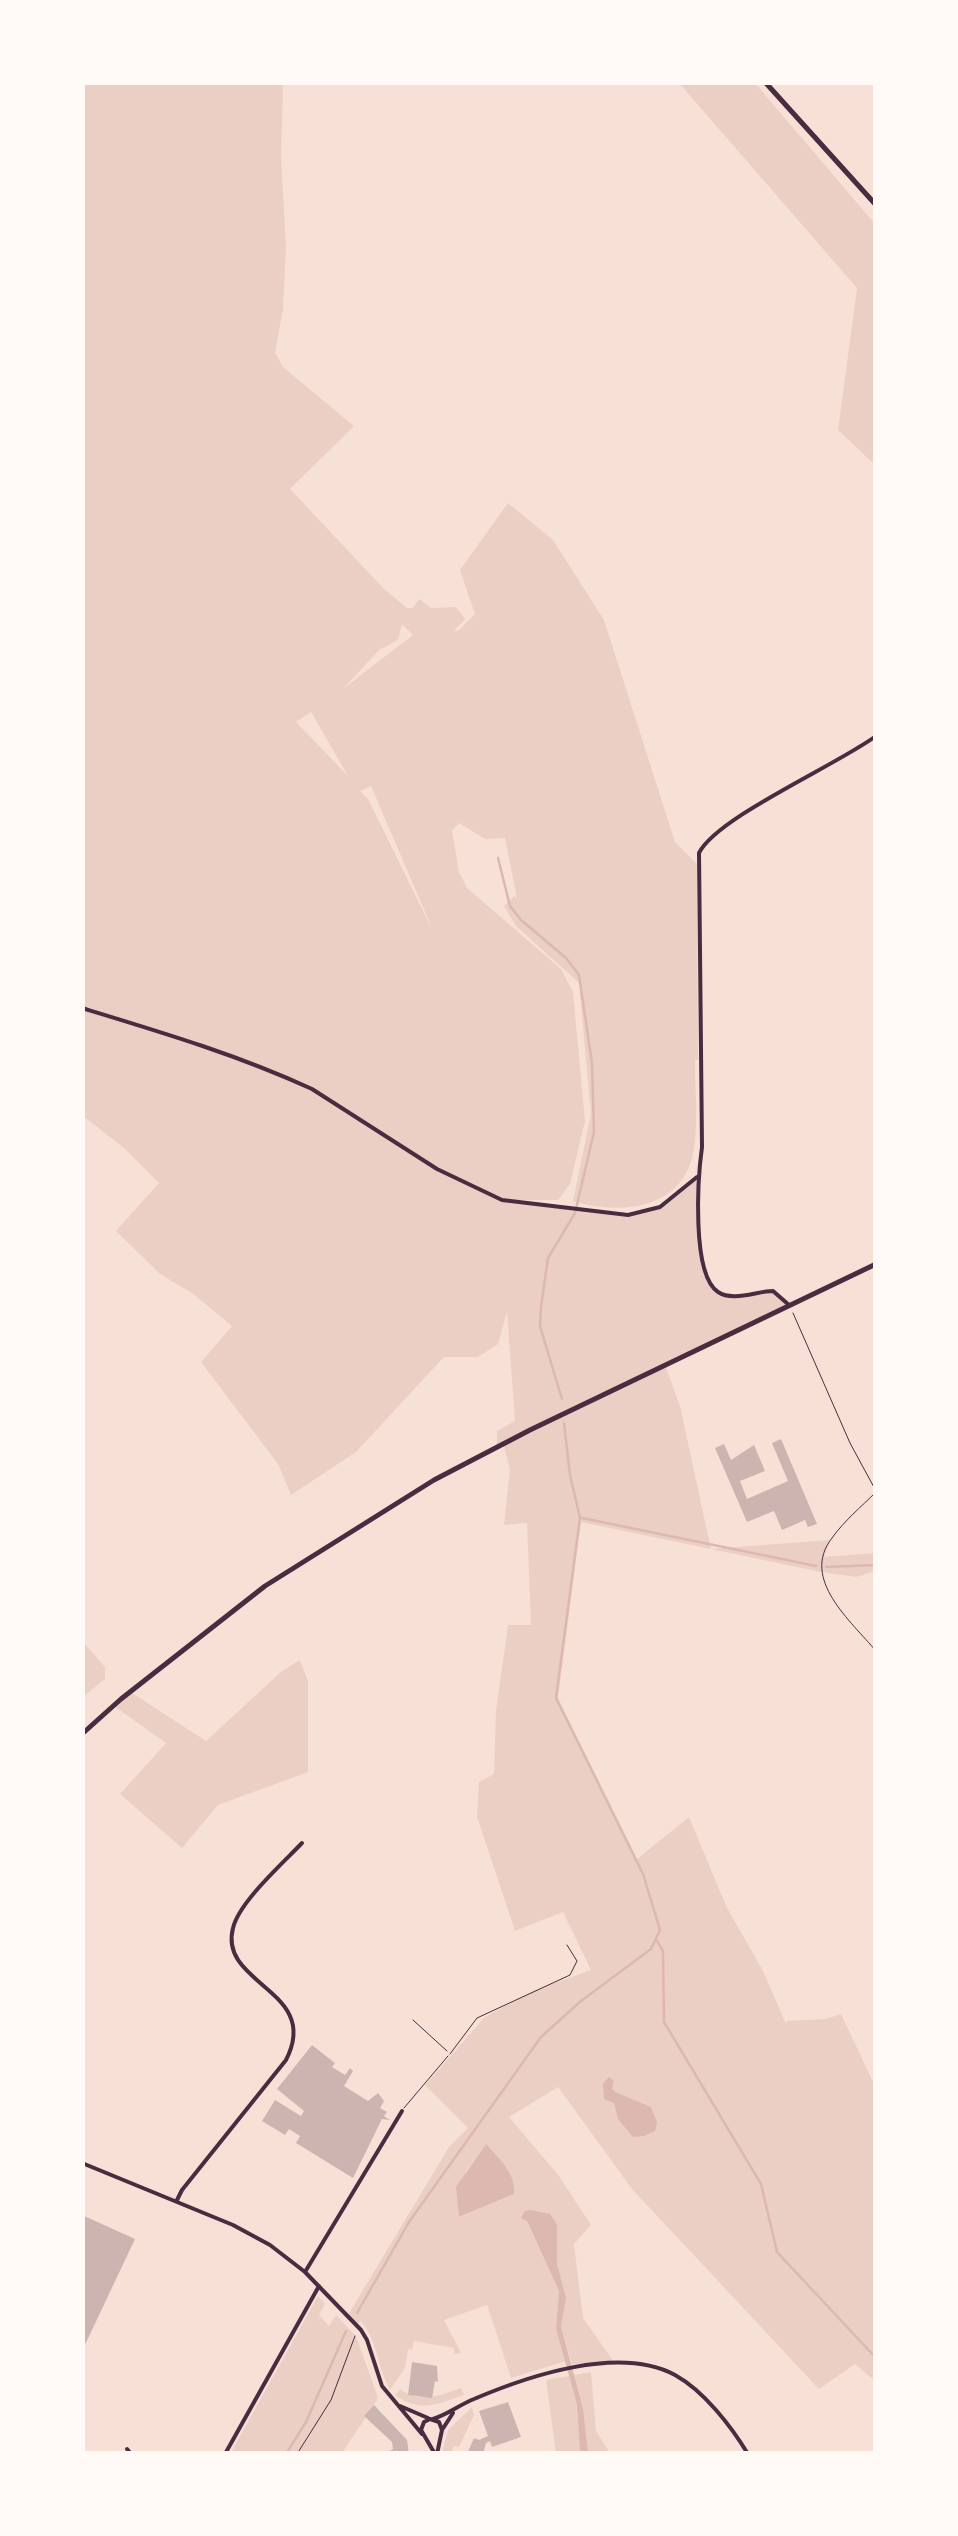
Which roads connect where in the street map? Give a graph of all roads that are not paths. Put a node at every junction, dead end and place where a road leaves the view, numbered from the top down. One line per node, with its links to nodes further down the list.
1 (766, 82): 2 (main road)
2 (876, 205)
3 (876, 736): 5 (street)
4 (82, 1008): 5 (street)
5 (697, 1177): 7 (street)
6 (876, 1264): 7 (main road)
7 (790, 1305): 8 (main road)
8 (82, 1734)
9 (302, 1843): 15 (street)
10 (567, 1945): 12 (lane)
11 (413, 2020): 12 (lane)
12 (450, 2054): 13 (lane)
13 (402, 2111): 16 (street)
14 (82, 2163): 15 (street)
15 (177, 2200): 16 (street)
16 (306, 2272): 17 (street)
17 (319, 2286): 18 (street); 23 (street)
18 (392, 2400): 20 (street); 22 (street)
19 (453, 2413): 20 (street); 21 (street); 25 (street)
20 (432, 2419): 21 (street); 22 (street)
21 (441, 2434): 22 (street); 24 (street)
22 (423, 2435): 24 (street)
23 (225, 2454)
24 (436, 2454)
25 (748, 2454)

